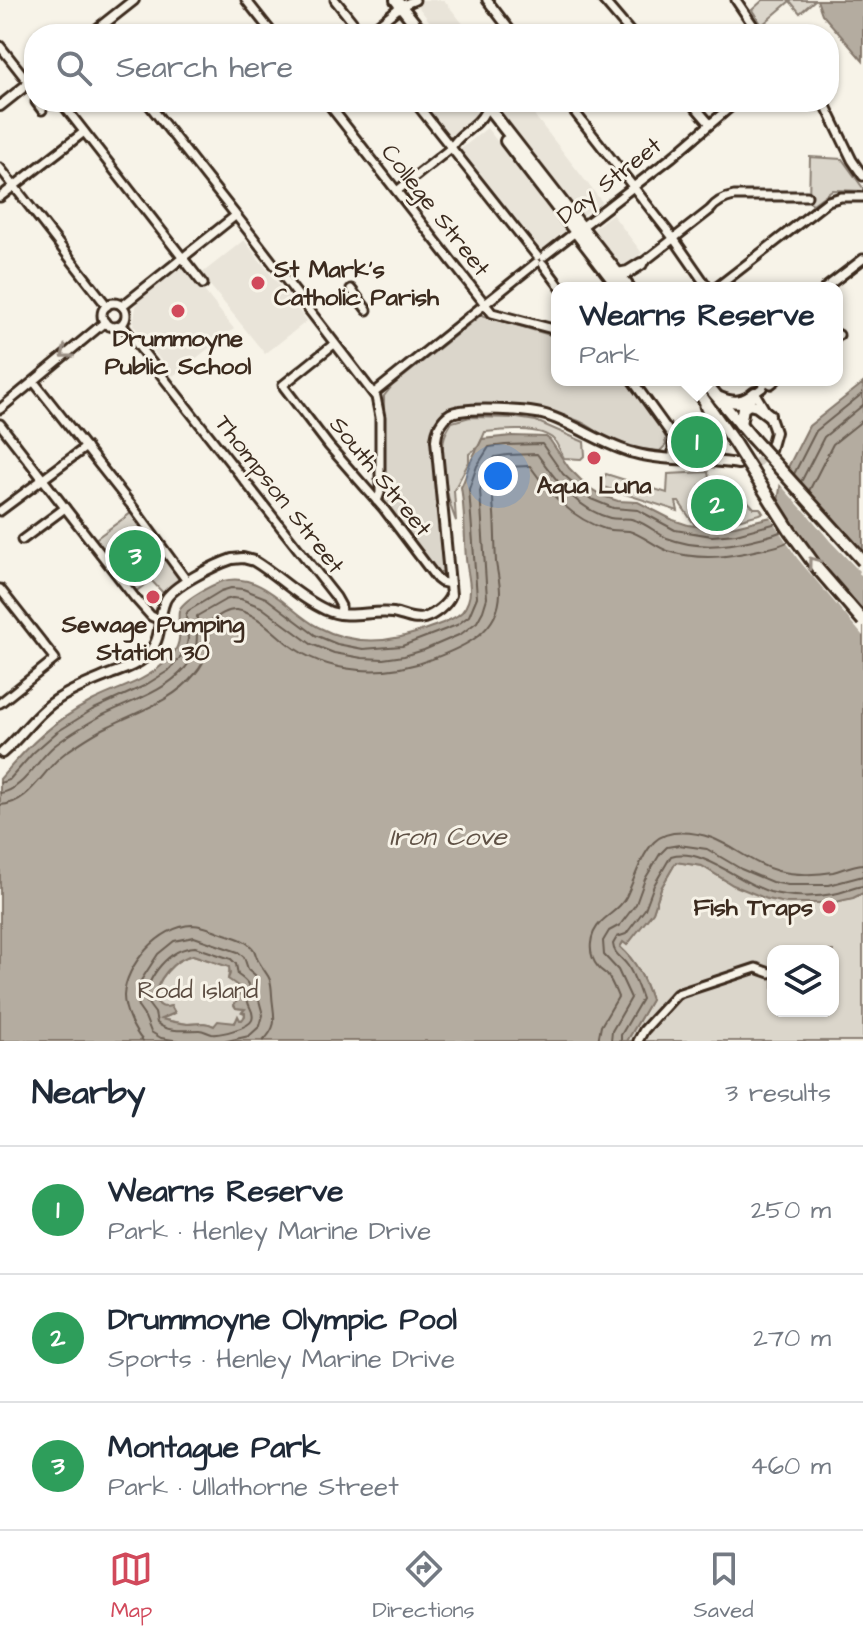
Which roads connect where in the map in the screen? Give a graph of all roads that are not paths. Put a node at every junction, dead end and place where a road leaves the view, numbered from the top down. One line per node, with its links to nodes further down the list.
1 (134, 0): 8 (main road)
2 (246, 0): 9 (street)
3 (335, 0): 10 (street)
4 (487, 0): 14 (street)
5 (603, 0): 15 (street)
6 (736, 0): 16 (street)
7 (404, 2): 11 (street); 12 (highway); 13 (highway)
8 (104, 24)
9 (265, 24)
10 (355, 24)
11 (377, 24)
12 (417, 24)
13 (422, 24)
14 (505, 24)
15 (623, 24)
16 (752, 24)
17 (0, 46): 18 (street)
18 (24, 77)
19 (24, 89): 20 (main road)
20 (0, 106)
21 (69, 112): 32 (street)
22 (155, 112): 42 (street)
23 (335, 112): 38 (street, College Street)
24 (423, 112): 33 (street)
25 (483, 112): 33 (street)
26 (488, 112): 43 (highway)
27 (575, 112): 37 (street)
28 (700, 112): 31 (street)
29 (724, 112): 31 (street, Day Street)
30 (829, 112): 35 (street)
31 (710, 124): 37 (street, Day Street)
32 (84, 132): 36 (street); 45 (street)
33 (451, 148): 38 (street); 47 (street)
34 (0, 168): 36 (street)
35 (863, 176)
36 (14, 186): 40 (street); 58 (street)
37 (634, 187): 43 (street, Day Street); 44 (street)
38 (397, 191): 57 (street, College Street)
39 (807, 196): 44 (street)
40 (0, 197)
41 (863, 197): 53 (street)
42 (235, 216): 45 (street); 64 (street)
43 (579, 230): 47 (street, Day Street); 50 (highway)
44 (674, 239): 48 (street); 52 (street)
45 (183, 258): 55 (street); 59 (street)
46 (863, 259): 54 (street)
47 (540, 260): 49 (street); 57 (street, Day Street)
48 (641, 264): 51 (highway)
49 (556, 282)
50 (615, 282)
51 (617, 282)
52 (704, 282)
53 (724, 282)
54 (833, 282)
55 (203, 284)
56 (351, 289): 60 (street)
57 (484, 304): 63 (street); 70 (street, Day Street)
58 (107, 306): 59 (street); 61 (street)
59 (122, 306): 62 (street)
60 (367, 310)
61 (103, 324): 62 (street); 65 (street, one-way to 65)
62 (122, 325): 92 (street, Thompson Street)
63 (551, 328)
64 (334, 344): 70 (street); 84 (street, South Street)
65 (34, 382): 74 (street); 79 (street)
66 (636, 386): 81 (street)
67 (694, 386): 94 (highway, one-way to 67, bridge)
68 (708, 386): 71 (highway)
69 (764, 386): 72 (street)
70 (374, 393): 84 (street)
71 (715, 395): 72 (highway); 78 (highway)
72 (758, 398): 75 (street)
73 (702, 402): 76 (street)
74 (0, 409)
75 (769, 415): 78 (highway); 80 (main road)
76 (711, 422)
77 (0, 424): 83 (street)
78 (740, 424): 88 (highway, bridge)
79 (86, 447): 83 (street); 89 (street)
80 (770, 450)
81 (673, 458): 82 (main road); 90 (main road)
82 (738, 464)
83 (43, 478): 85 (street); 86 (street)
84 (377, 501): 90 (street, South Street)
85 (65, 508): 87 (street); 93 (street)
86 (0, 511)
87 (22, 540)
88 (863, 561)
89 (187, 581): 92 (main road); 93 (main road)
90 (450, 584): 92 (main road)
91 (0, 589): 95 (street)
92 (340, 614)
93 (162, 621): 96 (main road)
94 (863, 621)
95 (0, 703)
96 (1, 754)
97 (767, 972): 98 (street)
98 (638, 1041)

